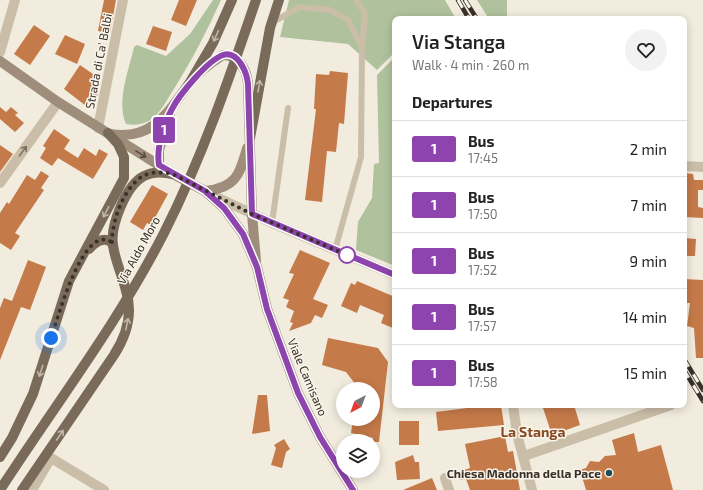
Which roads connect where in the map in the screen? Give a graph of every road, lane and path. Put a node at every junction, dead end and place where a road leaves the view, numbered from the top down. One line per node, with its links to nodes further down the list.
1 (15, 0): 9 (street)
2 (123, 0): 15 (street, Strada di Ca' Balbi)
3 (232, 0): 11 (main road, one-way to 11)
4 (256, 0): 36 (main road, Via Aldo Moro, bridge)
5 (279, 0): 7 (main road)
6 (356, 0): 8 (lane)
7 (271, 24): 8 (lane); 17 (main road, one-way to 7)
8 (362, 49): 27 (lane)
9 (0, 52)
10 (0, 61): 12 (main road, Strada di Ca' Balbi)
11 (189, 84): 13 (main road, Viale Camisano); 17 (main road, Viale Camisano)
12 (58, 102): 15 (main road, Strada di Ca' Balbi); 22 (street, one-way to 12)
13 (172, 108): 16 (main road, Viale Camisano); 18 (main road, Viale Camisano)
14 (288, 108): 25 (lane)
15 (98, 128): 16 (main road, Strada di Ca' Balbi)
16 (108, 133): 18 (main road, Viale Camisano, one-way to 18); 28 (main road, one-way to 28)
17 (250, 138): 23 (main road, Viale Camisano); 24 (main road, Viale Camisano)
18 (159, 165): 21 (main road, Viale Camisano)
19 (687, 166): 20 (street)
20 (703, 167)
21 (173, 174): 23 (main road, Viale Camisano); 26 (main road)
22 (0, 183)
23 (205, 191): 24 (street); 29 (main road, Viale Camisano)
24 (252, 214): 25 (street); 29 (main road, Viale Camisano)
25 (272, 223): 27 (street)
26 (112, 245): 28 (main road); 37 (main road, one-way to 26)
27 (335, 250): 30 (street)
28 (86, 251): 34 (main road, one-way to 34)
29 (257, 267): 40 (main road, Viale Camisano)
30 (392, 274)
31 (513, 408): 33 (street)
32 (662, 408): 33 (street)
33 (524, 456): 42 (street)
34 (0, 457)
35 (445, 478): 41 (street)
36 (0, 490)
37 (22, 490)
38 (32, 490): 39 (street)
39 (104, 490)
40 (353, 490)
41 (449, 490)
42 (532, 490)

